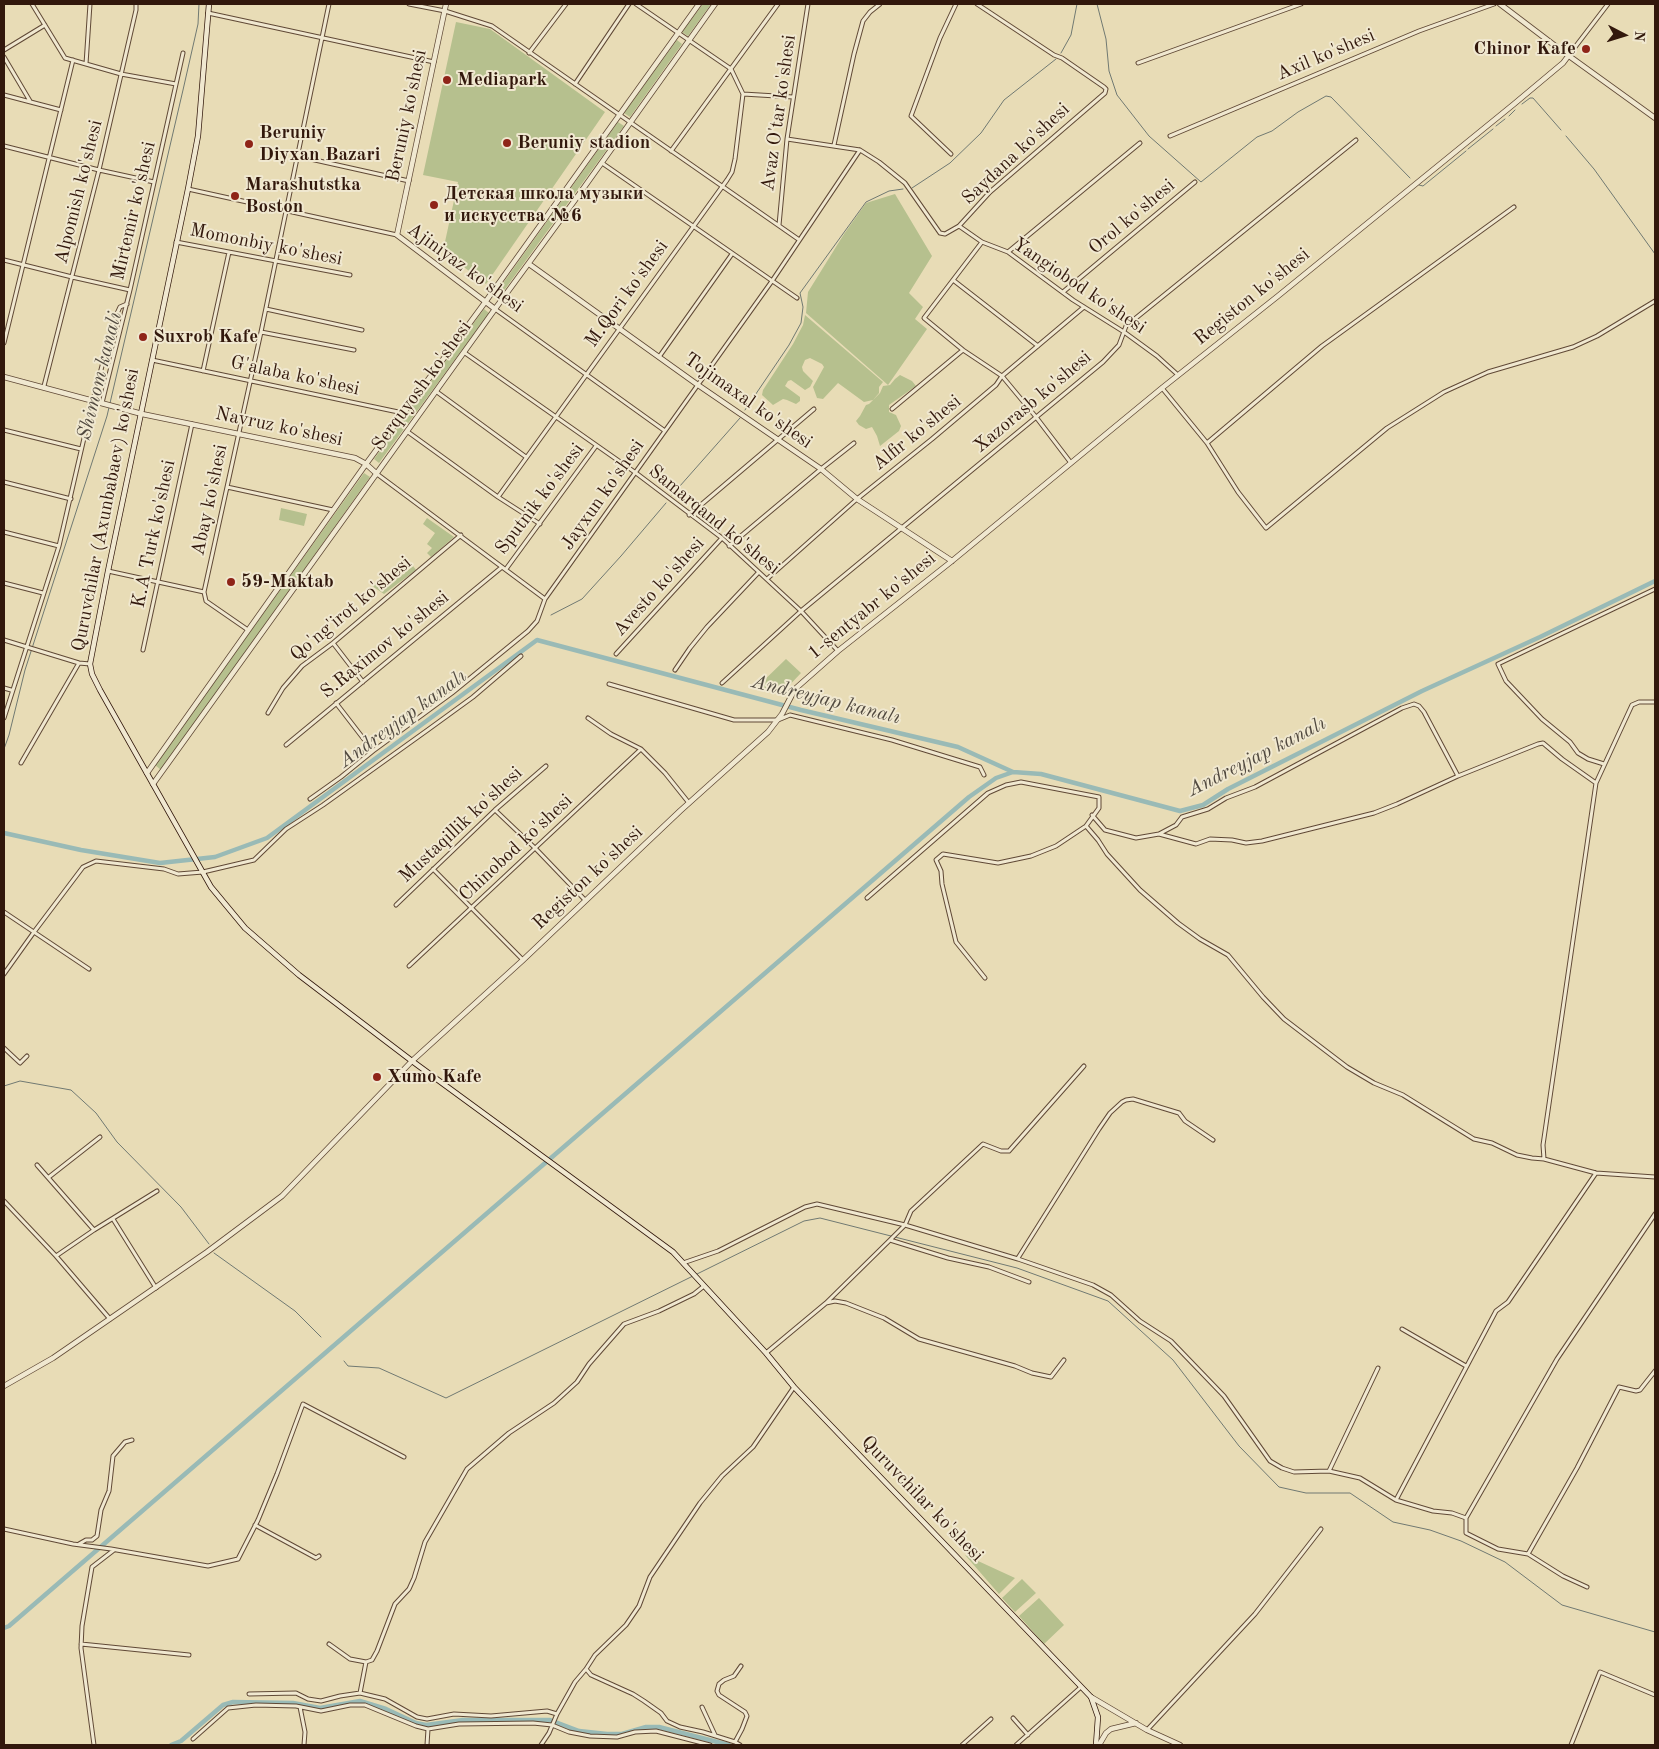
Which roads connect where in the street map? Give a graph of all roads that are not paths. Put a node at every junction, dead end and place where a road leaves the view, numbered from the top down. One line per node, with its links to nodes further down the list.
1 (32, 4): 24 (street)
2 (90, 4): 36 (street)
3 (136, 4): 38 (street, Alpomish ko'shesi)
4 (209, 4): 23 (street, Quruvchilar (Axunbabaev) ko'shesi)
5 (329, 4): 26 (street, Abay ko'shesi)
6 (409, 4): 22 (street)
7 (446, 4): 22 (street, Beruniy ko'shesi)
8 (566, 4): 29 (street)
9 (629, 4): 40 (street)
10 (636, 4): 25 (street)
11 (699, 4): 25 (street, Serquyosh ko'shesi)
12 (715, 4): 27 (street, Serquyosh ko'shesi)
13 (778, 4): 37 (street)
14 (808, 4): 43 (street, Avaz O'tar ko'shesi)
15 (880, 4): 53 (street)
16 (956, 4): 57 (street)
17 (977, 4): 71 (street, Saydana ko'shesi)
18 (1301, 4): 35 (street)
19 (1494, 4): 49 (street, Axil ko'shesi)
20 (1500, 4): 31 (street)
21 (1608, 4): 31 (street)
22 (445, 11): 29 (street); 34 (street, Beruniy ko'shesi)
23 (208, 13): 26 (street); 66 (street, Quruvchilar (Axunbabaev) ko'shesi)
24 (45, 25): 28 (street); 33 (street)
25 (677, 33): 27 (street); 46 (street, Serquyosh ko'shesi)
26 (323, 37): 34 (street); 58 (street, Abay ko'shesi)
27 (688, 40): 37 (street); 48 (street, Serquyosh ko'shesi)
28 (4, 50)
29 (529, 53): 40 (street)
30 (184, 54): 39 (street, Mirtemir ko'shesi)
31 (1569, 55): 47 (street); 109 (street, Registon ko'shesi)
32 (4, 57): 44 (street)
33 (73, 60): 36 (street); 45 (street)
34 (434, 62): 62 (street, Beruniy ko'shesi)
35 (1138, 63)
36 (86, 64): 38 (street)
37 (731, 69): 41 (street); 56 (street)
38 (121, 74): 39 (street); 61 (street, Alpomish ko'shesi)
39 (176, 84): 63 (street, Mirtemir ko'shesi)
40 (575, 84): 46 (street)
41 (743, 94): 43 (street); 65 (street, M.Qori ko'shesi)
42 (4, 95): 44 (street)
43 (793, 97): 50 (street, Avaz O'tar ko'shesi)
44 (30, 101): 45 (street)
45 (61, 110): 59 (street)
46 (619, 115): 48 (street); 90 (street, Serquyosh ko'shesi)
47 (1655, 118)
48 (631, 123): 56 (street); 60 (street, Serquyosh ko'shesi)
49 (1170, 136)
50 (787, 139): 53 (street); 69 (street, Avaz O'tar ko'shesi)
51 (1356, 140): 99 (street, Xazorasb ko'shesi)
52 (1140, 143): 77 (street)
53 (834, 145): 55 (street)
54 (4, 146): 59 (street)
55 (860, 150): 71 (street, Saydana ko'shesi); 73 (street, Jayxun ko'shesi)
56 (671, 151): 65 (street)
57 (951, 154)
58 (297, 156): 62 (street); 68 (street, Abay ko'shesi)
59 (49, 157): 61 (street); 82 (street)
60 (602, 163): 70 (street); 81 (street, Serquyosh ko'shesi)
61 (99, 170): 63 (street); 84 (street, Alpomish ko'shesi)
62 (409, 181): 72 (street, Beruniy ko'shesi)
63 (154, 182): 87 (street, Mirtemir ko'shesi)
64 (1195, 182): 88 (street, Orol ko'shesi)
65 (722, 188): 69 (street); 70 (street, M.Qori ko'shesi)
66 (188, 189): 68 (street, Ajiniyaz ko'shesi); 74 (street, Quruvchilar (Axunbabaev) ko'shesi)
67 (1514, 206): 132 (street)
68 (286, 209): 72 (street, Ajiniyaz ko'shesi); 80 (street, Abay ko'shesi)
69 (780, 225): 73 (street)
70 (694, 226): 78 (street); 96 (street, M.Qori ko'shesi)
71 (959, 226): 75 (street, Yangiobod ko'shesi)
72 (397, 235): 90 (street, Ajiniyaz ko'shesi)
73 (798, 240): 86 (street, Jayxun ko'shesi)
74 (176, 242): 76 (street, Momonbiy ko'shesi); 106 (street, Quruvchilar (Axunbabaev) ko'shesi)
75 (982, 242): 77 (street, Yangiobod ko'shesi); 85 (street)
76 (229, 252): 80 (street, Momonbiy ko'shesi); 107 (street)
77 (1008, 252): 88 (street, Yangiobod ko'shesi)
78 (732, 254): 86 (street); 105 (street)
79 (4, 260): 82 (street)
80 (276, 260): 83 (street, Momonbiy ko'shesi); 94 (street, Abay ko'shesi)
81 (529, 264): 95 (street, Serquyosh ko'shesi); 96 (street, Tojimaxal ko'shesi)
82 (24, 265): 84 (street); 100 (street)
83 (350, 275)
84 (72, 277): 87 (street); 114 (street, Alpomish ko'shesi)
85 (953, 280): 101 (street); 103 (street)
86 (772, 281): 89 (street); 113 (street, Jayxun ko'shesi)
87 (130, 290): 92 (street, Mirtemir ko'shesi)
88 (1063, 292): 93 (street, Yangiobod ko'shesi)
89 (797, 298)
90 (486, 301): 95 (street, Ajiniyaz ko'shesi); 121 (street, Serquyosh ko'shesi)
91 (1655, 301): 132 (street)
92 (127, 304): 117 (street); 118 (street, Mirtemir ko'shesi)
93 (1084, 307): 99 (street, Yangiobod ko'shesi); 101 (street, Alfir ko'shesi)
94 (266, 308): 97 (street); 98 (street, Abay ko'shesi)
95 (495, 308): 104 (street, Serquyosh ko'shesi); 108 (street, Ajiniyaz ko'shesi)
96 (619, 328): 105 (street, Tojimaxal ko'shesi); 108 (street, M.Qori ko'shesi)
97 (362, 330)
98 (261, 332): 102 (street); 112 (street, Abay ko'shesi)
99 (1124, 332): 109 (street, Yangiobod ko'shesi); 124 (street, Xazorasb ko'shesi)
100 (4, 343)
101 (1038, 346): 111 (street, Alfir ko'shesi)
102 (354, 350)
103 (963, 350): 111 (street); 120 (street)
104 (465, 352): 116 (street, Serquyosh ko'shesi); 123 (street, Samarqand ko'shesi)
105 (659, 357): 113 (street, Tojimaxal ko'shesi)
106 (152, 360): 107 (street, G'alaba ko'shesi); 122 (street, Quruvchilar (Axunbabaev) ko'shesi)
107 (203, 371): 112 (street, G'alaba ko'shesi)
108 (586, 374): 123 (street, M.Qori ko'shesi); 127 (street, Ajiniyaz ko'shesi)
109 (1179, 375): 115 (street, Registon ko'shesi)
110 (4, 376): 114 (street)
111 (1002, 376): 124 (street); 145 (street, Alfir ko'shesi)
112 (250, 380): 121 (street, G'alaba ko'shesi); 129 (street, Abay ko'shesi)
113 (698, 385): 127 (street, Jayxun ko'shesi); 130 (street, Tojimaxal ko'shesi)
114 (44, 386): 117 (street)
115 (1162, 388): 132 (street); 137 (street, Registon ko'shesi)
116 (437, 392): 128 (street, Serquyosh ko'shesi); 135 (street)
117 (93, 400): 118 (street); 134 (street)
118 (103, 404): 122 (street, Navruz ko'shesi)
119 (814, 408): 130 (street)
120 (892, 409)
121 (403, 413): 136 (street, Serquyosh ko'shesi)
122 (142, 414): 125 (street, Navruz ko'shesi); 157 (street, Quruvchilar (Axunbabaev) ko'shesi)
123 (555, 417): 133 (street, Samarqand ko'shesi); 135 (street, M.Qori ko'shesi)
124 (1036, 417): 137 (street); 149 (street, Xazorasb ko'shesi)
125 (192, 424): 129 (street, Navruz ko'shesi); 161 (street, K.A Turk ko'shesi)
126 (4, 430): 134 (street)
127 (665, 431): 139 (street, Jayxun ko'shesi)
128 (408, 432): 140 (street, Serquyosh ko'shesi); 143 (street)
129 (238, 435): 136 (street, Navruz ko'shesi); 142 (street, Abay ko'shesi)
130 (778, 439): 138 (street, Tojimaxal ko'shesi); 147 (street)
131 (854, 443): 138 (street, Avesto ko'shesi)
132 (1207, 443)
133 (596, 446): 139 (street, Samarqand ko'shesi); 148 (street, Sputnik ko'shesi)
134 (81, 449): 144 (street)
135 (526, 457): 143 (street, M.Qori ko'shesi)
136 (366, 464): 140 (street, Navruz ko'shesi); 146 (street, Serquyosh ko'shesi)
137 (1072, 464): 155 (street, Registon ko'shesi)
138 (821, 469): 145 (street, Tojimaxal ko'shesi); 154 (street, Avesto ko'shesi)
139 (636, 473): 147 (street, Samarqand ko'shesi); 165 (street, Jayxun ko'shesi)
140 (377, 474): 151 (street, Navruz ko'shesi); 200 (street, Serquyosh ko'shesi)
141 (4, 482): 144 (street)
142 (227, 487): 146 (street); 163 (street, Abay ko'shesi)
143 (498, 497): 148 (street)
144 (71, 499): 153 (street)
145 (857, 499): 149 (street, Tojimaxal ko'shesi); 159 (street, Alfir ko'shesi)
146 (334, 510): 167 (street, Serquyosh ko'shesi)
147 (689, 515): 152 (street, Samarqand ko'shesi)
148 (540, 524): 156 (street, Sputnik ko'shesi)
149 (903, 528): 155 (street, Tojimaxal ko'shesi); 166 (street, Xazorasb ko'shesi)
150 (4, 532): 153 (street)
151 (461, 535): 156 (street, Navruz ko'shesi); 169 (street, Qo'ng'irot ko'shesi)
152 (722, 538): 154 (street, Samarqand ko'shesi); 173 (street, Avesto ko'shesi)
153 (59, 546): 164 (street)
154 (729, 546): 158 (street, Samarqand ko'shesi)
155 (952, 562): 172 (street, 1-sentyabr ko'shesi)
156 (504, 568): 165 (street, Navruz ko'shesi); 178 (street, S.Raximov ko'shesi)
157 (108, 571): 161 (street); 176 (street, Quruvchilar (Axunbabaev) ko'shesi)
158 (758, 572): 159 (street, Samarqand ko'shesi); 177 (street)
159 (767, 579): 166 (street, Samarqand ko'shesi)
160 (4, 583): 164 (street)
161 (158, 583): 163 (street); 171 (street, K.A Turk ko'shesi)
162 (1655, 589): 194 (street)
163 (204, 592): 167 (street)
164 (43, 593): 170 (street)
165 (546, 599): 192 (street, Jayxun ko'shesi)
166 (800, 611): 172 (street, Samarqand ko'shesi); 179 (street, Xazorasb ko'shesi)
167 (248, 630): 196 (street, Serquyosh ko'shesi)
168 (4, 640): 170 (street)
169 (333, 643): 178 (street); 185 (street, Qo'ng'irot ko'shesi)
170 (27, 646): 175 (street); 182 (street)
171 (143, 650)
172 (838, 650): 186 (street, 1-sentyabr ko'shesi)
173 (616, 654)
174 (521, 656): 209 (street)
175 (79, 663): 176 (street); 193 (street)
176 (90, 664): 196 (street, Quruvchilar (Axunbabaev) ko'shesi)
177 (676, 670)
178 (363, 682): 184 (street, S.Raximov ko'shesi)
179 (722, 683)
180 (609, 684): 189 (street)
181 (4, 688): 182 (street)
182 (12, 690): 187 (street)
183 (1655, 702): 194 (street)
184 (336, 703): 190 (street, S.Raximov ko'shesi); 192 (street)
185 (268, 713)
186 (782, 714): 189 (street, Registon ko'shesi)
187 (4, 718)
188 (588, 718): 191 (street)
189 (778, 720): 197 (street); 202 (street, Registon ko'shesi)
190 (286, 745)
191 (641, 749): 202 (street); 207 (street, Chinobod ko'shesi)
192 (373, 751): 201 (street, Jayxun ko'shesi)
193 (21, 763)
194 (1604, 764): 199 (street)
195 (546, 766): 203 (street, Mustaqillik ko'shesi)
196 (147, 773): 200 (street, Quruvchilar (Axunbabaev) ko'shesi)
197 (984, 775)
198 (1458, 776): 199 (street); 206 (street); 206 (street)
199 (1596, 783): 227 (street)
200 (153, 784): 209 (street, Quruvchilar (Axunbabaev) ko'shesi)
201 (310, 799)
202 (689, 803): 211 (street, Registon ko'shesi)
203 (495, 810): 207 (street); 208 (street, Mustaqillik ko'shesi)
204 (1092, 815): 205 (street); 206 (street); 210 (street)
205 (1086, 826): 220 (street); 227 (street)
206 (1159, 834)
207 (536, 849): 211 (street); 213 (street, Chinobod ko'shesi)
208 (434, 869): 212 (street, Mustaqillik ko'shesi); 213 (street)
209 (203, 872): 215 (street); 223 (street, Quruvchilar (Axunbabaev) ko'shesi)
210 (867, 898)
211 (585, 900): 216 (street, Registon ko'shesi)
212 (396, 905)
213 (472, 909): 216 (street); 217 (street, Chinobod ko'shesi)
214 (4, 912): 215 (street)
215 (34, 932): 218 (street); 219 (street)
216 (523, 960): 223 (street, Registon ko'shesi)
217 (409, 966)
218 (89, 969)
219 (4, 974)
220 (985, 978)
221 (4, 1048): 222 (street)
222 (27, 1056)
223 (412, 1061): 241 (street, Quruvchilar ko'shesi); 244 (street, Registon ko'shesi)
224 (1084, 1066): 236 (street)
225 (100, 1137): 230 (street)
226 (1213, 1140): 240 (street)
227 (1544, 1158): 229 (street)
228 (37, 1165): 230 (street)
229 (1596, 1173): 231 (street); 250 (street)
230 (49, 1177): 237 (street)
231 (1655, 1178)
232 (157, 1191): 235 (street)
233 (4, 1201): 239 (street)
234 (1655, 1214): 259 (street)
235 (113, 1219): 237 (street); 244 (street)
236 (905, 1225): 238 (street); 240 (street); 241 (street)
237 (94, 1230): 239 (street)
238 (890, 1240): 242 (street); 245 (street)
239 (56, 1256): 246 (street)
240 (1018, 1258): 257 (street)
241 (684, 1263): 243 (street, Quruvchilar ko'shesi)
242 (1029, 1282)
243 (702, 1284): 248 (street, Quruvchilar ko'shesi); 271 (street)
244 (156, 1288): 246 (street, Registon ko'shesi)
245 (826, 1303): 248 (street); 249 (street)
246 (110, 1318): 253 (street, Registon ko'shesi)
247 (1402, 1329): 250 (street)
248 (766, 1354): 254 (street, Quruvchilar ko'shesi)
249 (1064, 1360)
250 (1466, 1366): 258 (street)
251 (1378, 1368): 257 (street)
252 (1655, 1371): 265 (street)
253 (4, 1386)
254 (794, 1387): 273 (street); 274 (street, Quruvchilar ko'shesi)
255 (132, 1440): 263 (street)
256 (404, 1457): 260 (street)
257 (1329, 1471): 258 (street)
258 (1396, 1500): 259 (street)
259 (1466, 1518): 265 (street)
260 (255, 1525): 264 (street); 266 (street)
261 (4, 1529): 263 (street)
262 (1321, 1530): 287 (street)
263 (79, 1544): 264 (street)
264 (113, 1549): 268 (street)
265 (1528, 1554): 267 (street)
266 (319, 1556)
267 (1588, 1587)
268 (81, 1644): 270 (street); 292 (street)
269 (329, 1644): 271 (street)
270 (188, 1655)
271 (366, 1662): 275 (street)
272 (741, 1666): 291 (street)
273 (586, 1669): 281 (street); 289 (street)
274 (1081, 1687): 278 (street, Quruvchilar ko'shesi); 288 (street)
275 (360, 1693): 276 (street); 281 (street)
276 (249, 1694)
277 (1655, 1695): 302 (street)
278 (1091, 1698): 284 (street); 300 (street, Quruvchilar ko'shesi)
279 (300, 1707): 286 (street); 290 (street); 293 (street)
280 (702, 1707): 289 (street)
281 (557, 1714): 285 (street)
282 (1013, 1718): 288 (street)
283 (991, 1719): 298 (street)
284 (1136, 1723): 287 (street); 300 (street)
285 (552, 1725): 286 (street); 295 (street); 296 (street)
286 (428, 1729): 294 (street)
287 (1147, 1730): 301 (street)
288 (1028, 1735): 299 (street)
289 (715, 1736): 291 (street)
290 (193, 1739)
291 (734, 1742): 297 (street)
292 (94, 1745)
293 (304, 1745)
294 (427, 1745)
295 (541, 1745)
296 (710, 1745)
297 (740, 1745)
298 (962, 1745)
299 (1016, 1745)
300 (1098, 1745)
301 (1180, 1745)
302 (1570, 1745)

